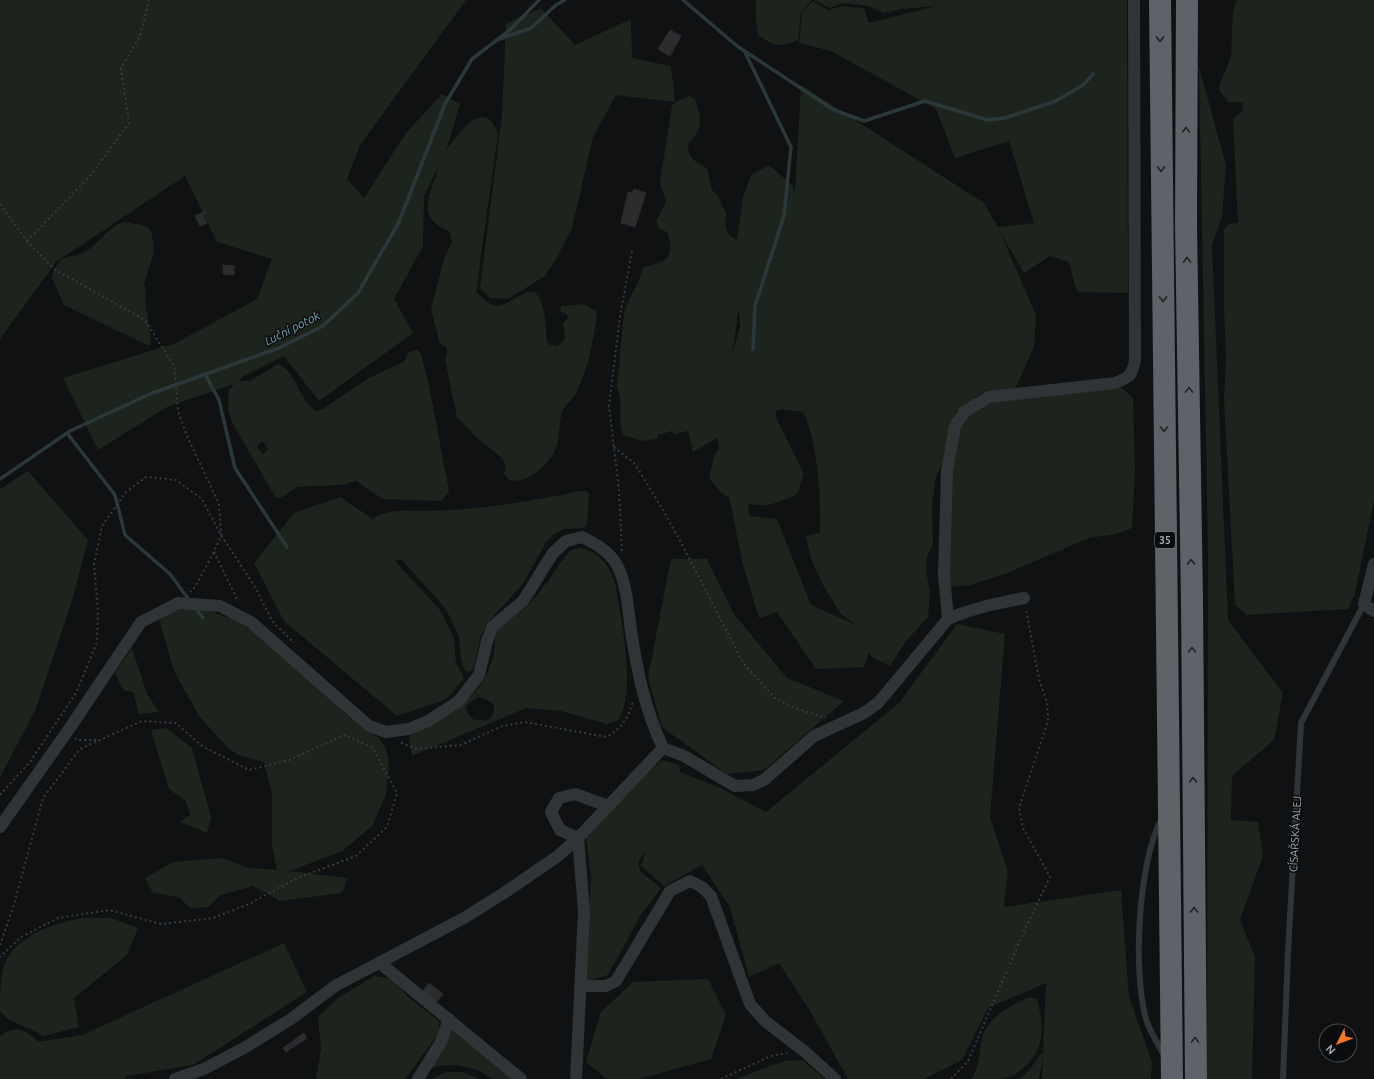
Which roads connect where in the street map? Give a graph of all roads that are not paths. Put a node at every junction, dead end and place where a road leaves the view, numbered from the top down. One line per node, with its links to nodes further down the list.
1 (1134, 0): 7 (street)
2 (1160, 0): 10 (highway, 35, one-way to 10)
3 (1187, 0): 22 (highway, 35, one-way to 3)
4 (1374, 564): 6 (street)
5 (1024, 598): 7 (street)
6 (1369, 607): 23 (lane, CÍSAŘSKÁ ALEJ)
7 (948, 619): 8 (street)
8 (663, 748): 9 (street); 11 (street)
9 (608, 806): 12 (street); 12 (street)
10 (1169, 806): 16 (highway, 35); 16 (lane)
11 (0, 827)
12 (578, 838): 13 (street); 14 (street)
13 (380, 963): 15 (street); 17 (street)
14 (580, 986): 20 (street); 21 (street)
15 (449, 1020): 18 (street); 19 (street)
16 (1172, 1075)
17 (175, 1079)
18 (418, 1079)
19 (521, 1079)
20 (576, 1079)
21 (835, 1079)
22 (1196, 1079)
23 (1283, 1079)

